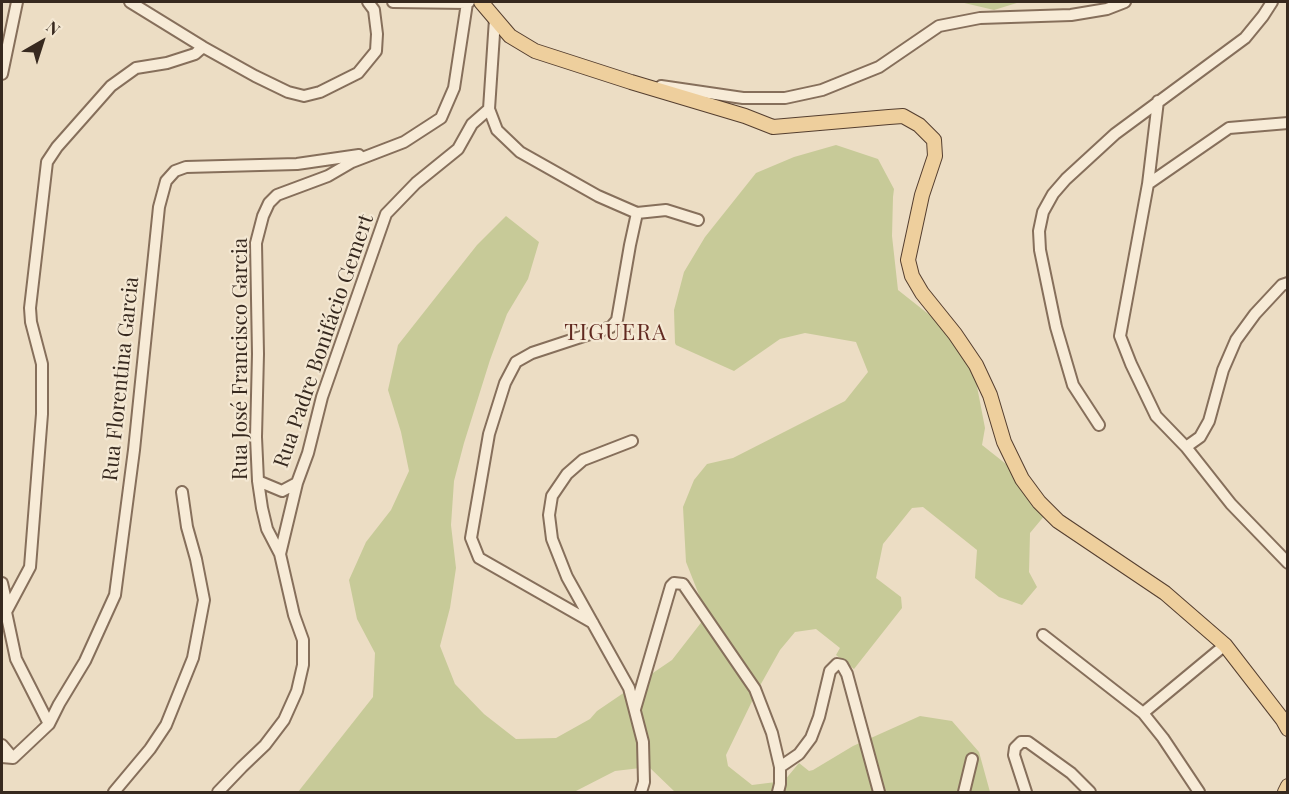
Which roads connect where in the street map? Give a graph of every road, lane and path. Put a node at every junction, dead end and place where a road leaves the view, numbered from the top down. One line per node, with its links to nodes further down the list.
1 (17, 2): 11 (street)
2 (130, 2): 10 (street)
3 (368, 2): 10 (street)
4 (393, 2): 5 (street)
5 (468, 2): 16 (street, Rua José Francisco Garcia)
6 (481, 2): 9 (main road)
7 (1125, 2): 12 (street)
8 (1272, 2): 13 (street)
9 (495, 19): 12 (main road); 14 (street)
10 (203, 47): 30 (street)
11 (2, 74)
12 (632, 82): 33 (main road)
13 (1158, 101): 17 (street); 21 (street)
14 (489, 109): 18 (street); 25 (street, Rua Padre Bonifácio Gemert)
15 (1287, 123): 17 (street)
16 (380, 152): 24 (street, Rua José Francisco Garcia); 36 (street, Rua Florentina Garcia)
17 (1148, 184): 23 (street)
18 (637, 213): 19 (street); 31 (street)
19 (698, 220)
20 (1287, 283): 23 (street)
21 (1099, 425)
22 (632, 441): 31 (street)
23 (1186, 447): 28 (street)
24 (258, 481): 25 (street); 27 (street, Rua José Francisco Garcia)
25 (297, 483): 27 (street, Rua Padre Bonifácio Gemert)
26 (182, 492): 43 (street)
27 (280, 554): 44 (street, Rua José Francisco Garcia)
28 (1287, 563)
29 (2, 583): 30 (street)
30 (4, 611): 36 (street)
31 (593, 623): 34 (street)
32 (1043, 635): 35 (street)
33 (1225, 645): 35 (street); 37 (main road)
34 (635, 709): 41 (street); 45 (street)
35 (1143, 713): 51 (street)
36 (49, 724): 39 (street, Rua Florentina Garcia)
37 (1287, 729)
38 (2, 745): 39 (street)
39 (7, 757)
40 (972, 759): 48 (street)
41 (780, 767): 46 (street); 47 (street)
42 (1287, 786): 52 (main road)
43 (114, 792)
44 (218, 792)
45 (642, 792)
46 (778, 792)
47 (879, 792)
48 (964, 792)
49 (1026, 792): 50 (street)
50 (1090, 792)
51 (1199, 792)
52 (1285, 792)

